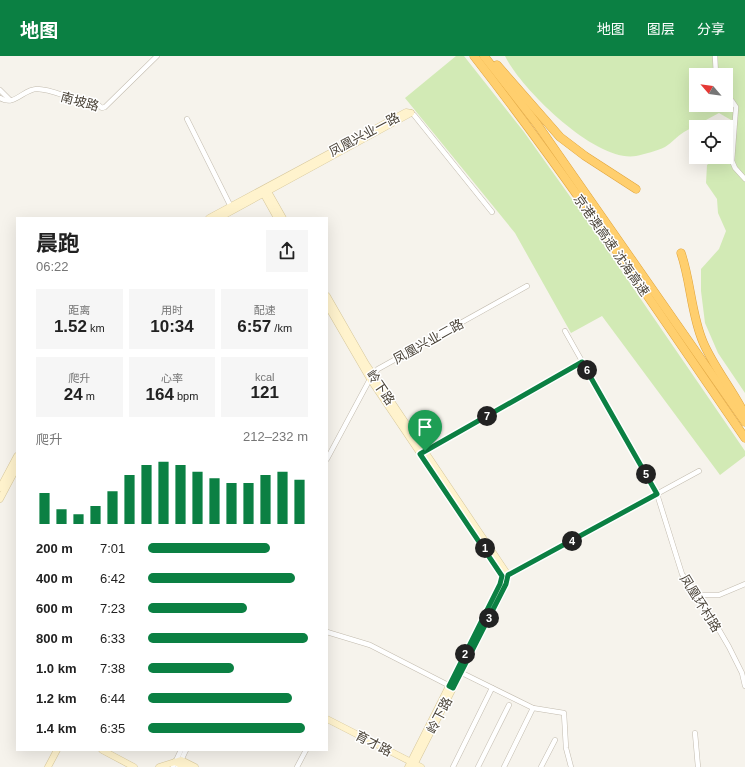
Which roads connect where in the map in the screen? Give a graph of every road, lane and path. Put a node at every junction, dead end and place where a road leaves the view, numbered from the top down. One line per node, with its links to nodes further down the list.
1 (157, 56): 9 (street, 南坡路)
2 (474, 56): 31 (highway, 京港澳高速 沈海高速)
3 (484, 56): 30 (highway, 京港澳高速 沈海高速)
4 (490, 56): 14 (highway)
5 (715, 56): 6 (street)
6 (717, 68)
7 (0, 90): 9 (street)
8 (0, 98): 9 (street)
9 (10, 100)
10 (733, 102): 13 (street)
11 (411, 113): 15 (street, 凤凰兴业一路); 17 (street)
12 (187, 119): 16 (street)
13 (745, 179)
14 (636, 189)
15 (264, 191): 16 (street, 凤凰兴业一路); 20 (street); 21 (street)
16 (232, 208): 18 (street, 凤凰兴业一路); 19 (street, 凤凰兴业一路)
17 (492, 212)
18 (211, 217)
19 (220, 217)
20 (277, 217)
21 (282, 217)
22 (681, 253): 29 (highway)
23 (527, 286): 28 (street, 凤凰兴业二路)
24 (328, 298): 28 (street, 岭下路)
25 (328, 307): 28 (street, 岭下路)
26 (565, 331): 27 (street, 凤凰环村路)
27 (582, 362): 32 (street); 38 (street, 凤凰环村路)
28 (371, 376): 32 (street, 岭下路); 33 (street, 凤凰兴业二路)
29 (745, 415)
30 (745, 422)
31 (745, 438)
32 (423, 452): 40 (street, 岭下路)
33 (328, 457)
34 (16, 458): 37 (street)
35 (16, 469): 39 (street)
36 (699, 471): 38 (street)
37 (0, 488)
38 (657, 494): 40 (street); 42 (street, 凤凰环村路)
39 (0, 499)
40 (505, 576): 44 (street, 岭下路)
41 (745, 584): 42 (street)
42 (698, 595): 45 (street, 凤凰环村路)
43 (328, 632): 46 (street)
44 (459, 671): 46 (street, 岭下路); 47 (street)
45 (745, 686)
46 (451, 687): 59 (street, 岭下路)
47 (492, 688): 49 (street); 66 (street)
48 (510, 705): 67 (street)
49 (533, 708): 68 (street); 70 (street)
50 (328, 720): 59 (street, 育才路)
51 (694, 733): 71 (street)
52 (555, 740): 69 (street)
53 (56, 751): 60 (street)
54 (104, 751): 61 (street)
55 (181, 751): 58 (street)
56 (185, 751): 58 (street)
57 (305, 751): 64 (street)
58 (178, 765): 62 (street); 63 (street)
59 (411, 765): 65 (street, 育才路)
60 (48, 767)
61 (134, 767)
62 (160, 767)
63 (195, 767)
64 (297, 767)
65 (421, 767)
66 (453, 767)
67 (478, 767)
68 (504, 767)
69 (541, 767)
70 (571, 767)
71 (698, 767)

